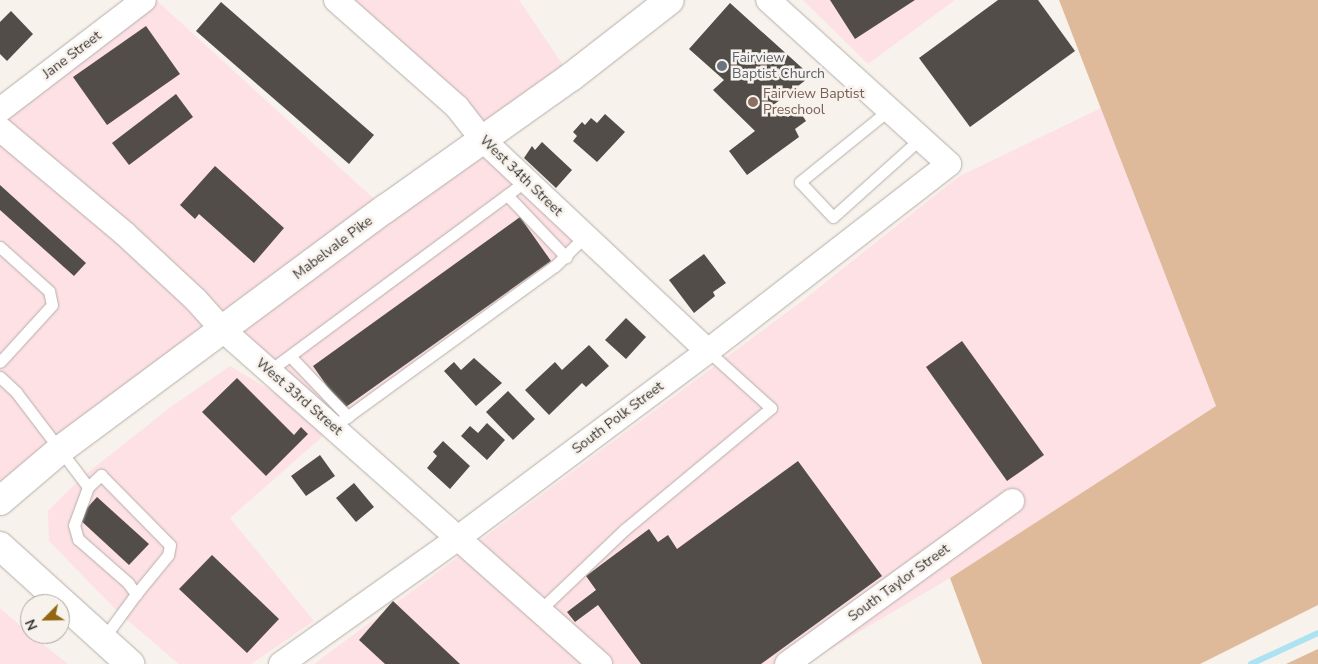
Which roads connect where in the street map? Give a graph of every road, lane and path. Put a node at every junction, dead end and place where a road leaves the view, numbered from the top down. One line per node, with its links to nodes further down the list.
1 (144, 0): 6 (street, Jane Street)
2 (336, 0): 9 (street, West 34th Street)
3 (768, 0): 5 (street)
4 (657, 4): 9 (main road, Mabelvale Pike)
5 (890, 109): 8 (street); 8 (lane)
6 (0, 110)
7 (0, 129): 15 (street, West 33rd Street)
8 (921, 138): 16 (street, South Polk Street)
9 (482, 139): 10 (street, West 34th Street); 15 (main road, Mabelvale Pike)
10 (526, 181): 11 (lane); 12 (street, West 34th Street)
11 (507, 195): 14 (lane); 17 (lane)
12 (584, 237): 14 (lane); 16 (street, West 34th Street)
13 (0, 247): 18 (lane)
14 (566, 257): 21 (lane)
15 (223, 330): 19 (street, West 33rd Street); 22 (main road, Mabelvale Pike)
16 (708, 351): 26 (street, South Polk Street); 29 (lane)
17 (290, 356): 19 (lane); 21 (lane)
18 (0, 362)
19 (269, 371): 21 (street, West 33rd Street)
20 (0, 377): 22 (lane)
21 (340, 422): 26 (street, West 33rd Street)
22 (60, 450): 23 (lane); 25 (main road, Mabelvale Pike)
23 (88, 487): 28 (lane); 28 (lane)
24 (1012, 501): 34 (street, South Taylor Street)
25 (0, 502)
26 (458, 538): 29 (street, West 33rd Street); 32 (street, South Polk Street)
27 (0, 546): 30 (main road)
28 (136, 594): 30 (lane)
29 (540, 610): 33 (street, West 33rd Street)
30 (103, 639): 31 (main road)
31 (130, 664)
32 (281, 664)
33 (600, 664)
34 (787, 664)

